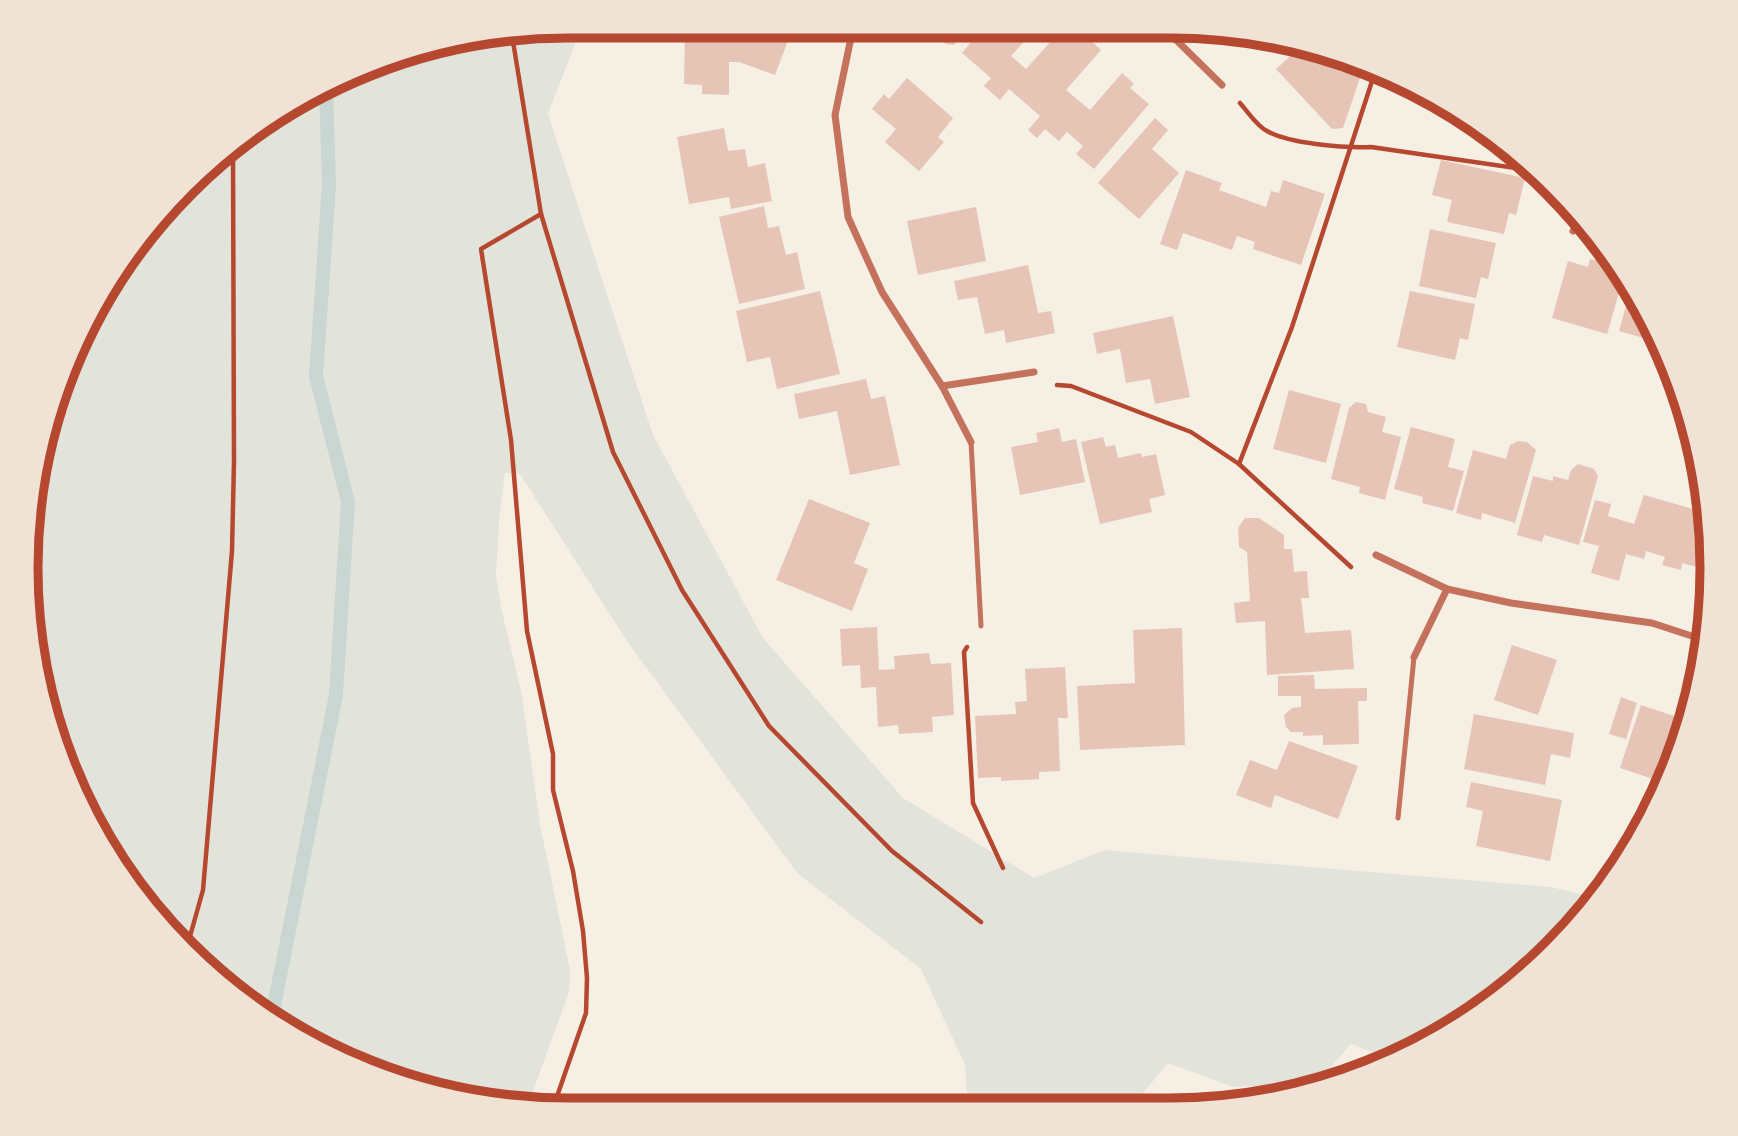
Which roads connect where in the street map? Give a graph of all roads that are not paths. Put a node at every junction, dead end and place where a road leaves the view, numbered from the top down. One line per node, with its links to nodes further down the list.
1 (851, 38): 7 (street)
2 (1177, 38): 3 (street)
3 (1222, 85)
4 (1575, 228): 5 (street)
5 (1573, 231)
6 (1034, 372): 7 (street)
7 (942, 386): 8 (street)
8 (971, 442): 11 (lane)
9 (1376, 555): 10 (street)
10 (1447, 589): 12 (street); 13 (street)
11 (981, 626)
12 (1695, 636)
13 (1414, 657): 14 (lane)
14 (1398, 818)

